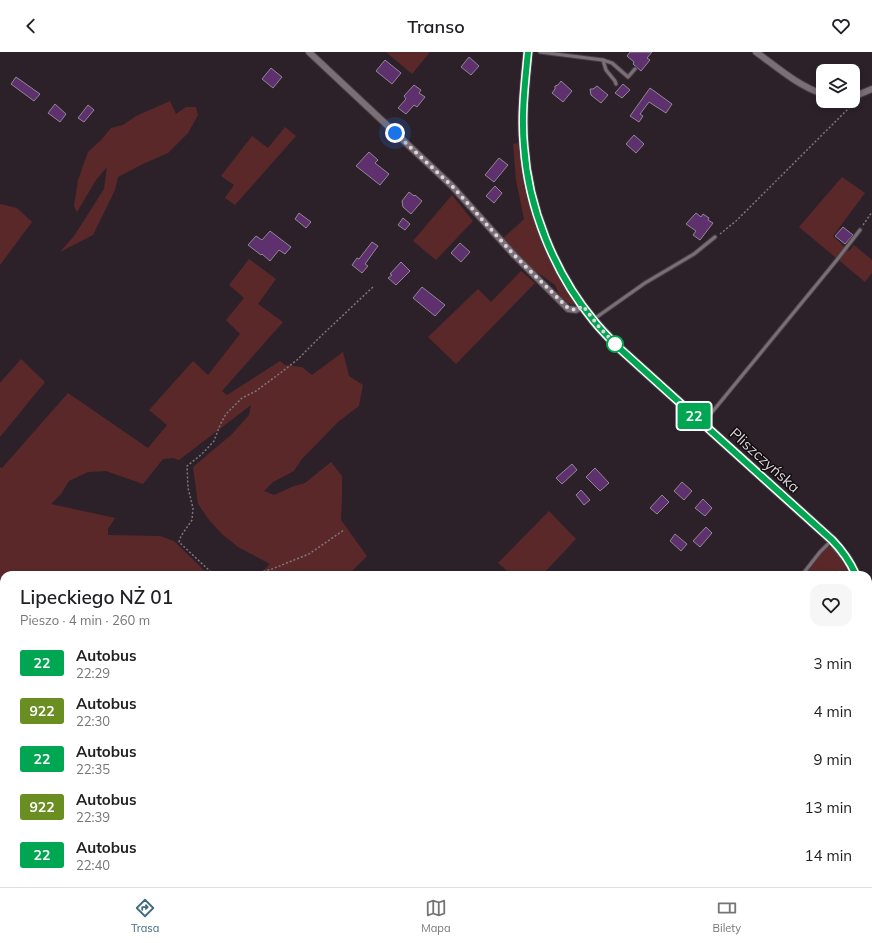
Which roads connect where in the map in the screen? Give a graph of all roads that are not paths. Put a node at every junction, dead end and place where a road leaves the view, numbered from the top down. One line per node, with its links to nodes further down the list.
1 (309, 52): 14 (street)
2 (528, 52): 14 (street, Pliszczyńska)
3 (540, 52): 5 (lane)
4 (756, 52): 10 (street)
5 (573, 54): 6 (lane)
6 (603, 60): 7 (lane); 8 (lane)
7 (635, 69)
8 (616, 84)
9 (872, 89): 11 (street)
10 (816, 92)
11 (860, 96)
12 (860, 230): 16 (lane)
13 (715, 237): 15 (lane)
14 (583, 306): 15 (street, Pliszczyńska)
15 (593, 320): 16 (street, Pliszczyńska)
16 (703, 424): 17 (street, Pliszczyńska)
17 (832, 540): 18 (lane); 19 (street, Pliszczyńska)
18 (805, 571)
19 (854, 571)

